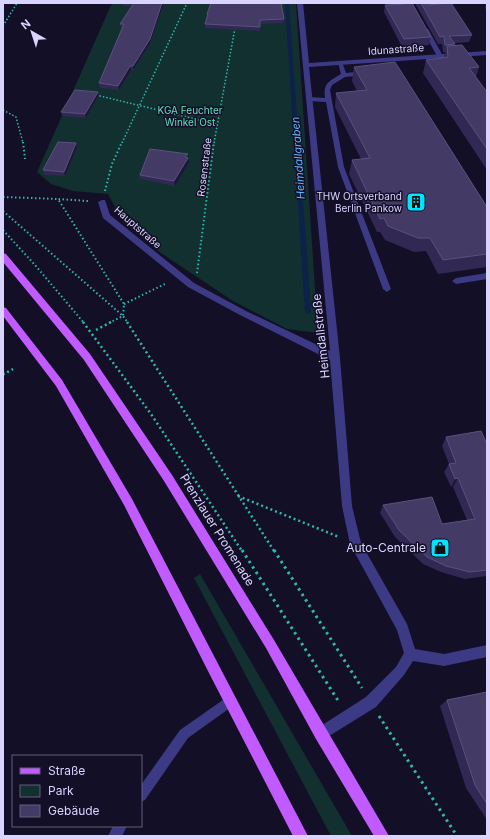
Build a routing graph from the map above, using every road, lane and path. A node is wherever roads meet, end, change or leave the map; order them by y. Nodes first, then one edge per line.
1 (17, 3) edge
2 (187, 3) edge
3 (300, 3) edge
4 (422, 24) edge
5 (3, 26) edge
6 (235, 26) edge
7 (487, 53) edge
8 (440, 56) junction
9 (340, 63) junction
10 (305, 65) junction
11 (372, 73) edge
12 (344, 75) junction
13 (96, 95) edge
14 (309, 99) junction
15 (328, 100) junction
16 (140, 106) junction
17 (3, 110) edge
18 (216, 124) junction
19 (24, 159) dead end
20 (3, 197) edge
21 (58, 199) junction
22 (102, 202) junction
23 (3, 211) edge
24 (3, 230) edge
25 (3, 256) edge
26 (487, 276) edge
27 (181, 277) junction
28 (456, 281) dead end
29 (191, 285) junction
30 (387, 289) dead end
31 (124, 304) junction
32 (3, 310) edge
33 (123, 316) junction
34 (96, 330) dead end
35 (335, 358) junction
36 (13, 369) dead end
37 (3, 373) edge
38 (238, 496) junction
39 (356, 544) junction
40 (487, 651) edge
41 (410, 654) junction
42 (230, 702) junction
43 (371, 702) junction
44 (348, 716) junction
45 (321, 734) junction
46 (142, 795) edge
47 (120, 827) edge
48 (114, 836) edge
49 (301, 836) edge
50 (382, 836) edge
51 (457, 836) edge

1 - 5 path
2 - 16 path, Hauptstraße
3 - 10 street, Heimdallstraße
4 - 8 lane
6 - 18 path, Rosenstraße
7 - 8 street, Idunastraße
8 - 9 street, Idunastraße
9 - 10 street, Idunastraße
9 - 12 lane
10 - 14 street, Heimdallstraße
11 - 12 lane
12 - 15 lane
13 - 16 path
14 - 15 lane
14 - 35 street, Heimdallstraße
15 - 30 lane
16 - 18 path
16 - 22 path, Hauptstraße
17 - 19 path
18 - 29 path, Rosenstraße
20 - 21 path
21 - 22 path
21 - 31 path
22 - 27 street, Hauptstraße
23 - 33 path
24 - 44 path
25 - 45 main road, Prenzlauer Promenade
26 - 28 lane
27 - 29 street, Hauptstraße
27 - 31 path
29 - 35 street, Hauptstraße
31 - 33 path
32 - 42 main road
33 - 34 path
33 - 38 path
35 - 39 street, Heimdallstraße
36 - 37 path
38 - 39 path
38 - 43 path
39 - 41 street, Heimdallstraße
40 - 41 street
41 - 43 street
42 - 46 lane
42 - 49 main road
43 - 44 street
43 - 51 path
44 - 45 street
45 - 50 main road, Prenzlauer Promenade
47 - 48 lane

